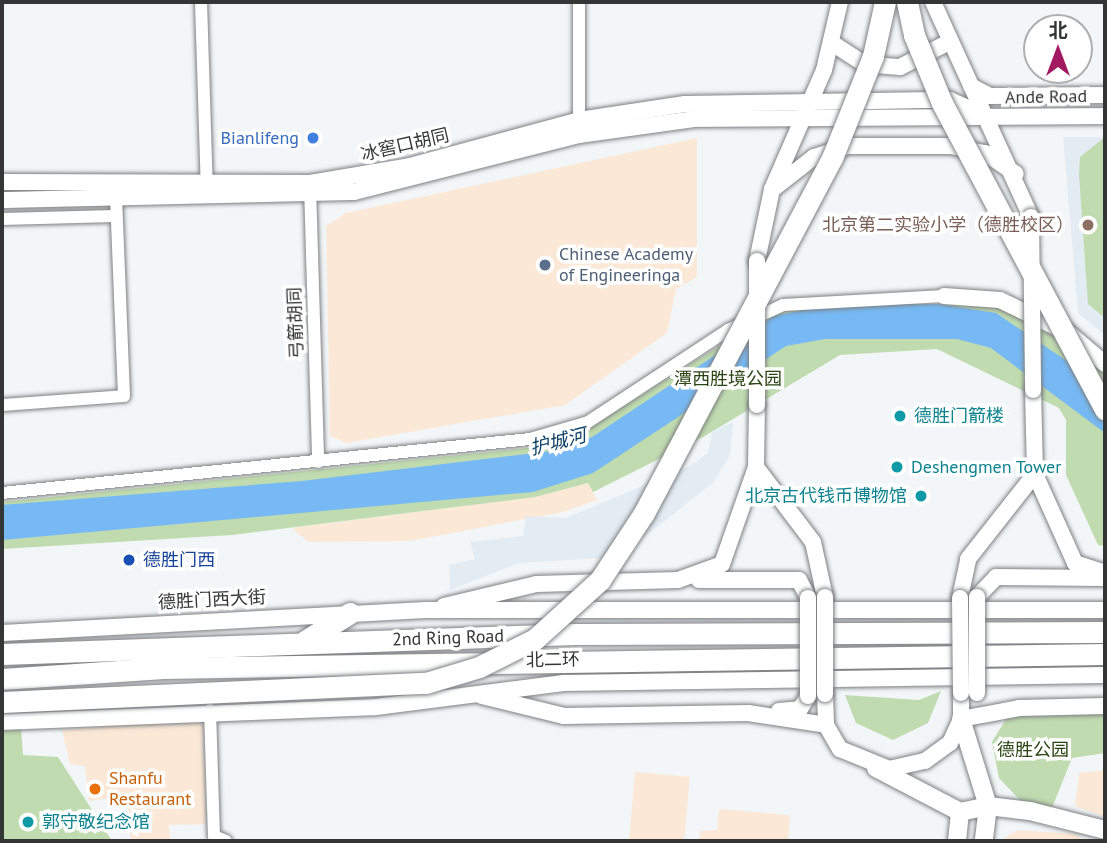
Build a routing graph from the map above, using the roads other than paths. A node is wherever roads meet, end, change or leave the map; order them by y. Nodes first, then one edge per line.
1 (201, 2) edge
2 (579, 2) edge
3 (840, 2) edge
4 (885, 2) edge
5 (907, 2) edge
6 (933, 2) edge
7 (832, 43) junction
8 (949, 43) junction
9 (969, 85) junction
10 (1105, 95) edge
11 (812, 100) junction
12 (1105, 116) edge
13 (805, 117) junction
14 (987, 117) junction
15 (579, 127) junction
16 (1016, 174) junction
17 (2, 182) edge
18 (310, 190) junction
19 (772, 190) junction
20 (207, 193) junction
21 (2, 200) edge
22 (116, 208) junction
23 (2, 219) edge
24 (944, 296) joint
25 (1105, 364) edge
26 (2, 405) edge
27 (1105, 409) edge
28 (318, 462) junction
29 (756, 467) junction
30 (1035, 474) junction
31 (2, 493) edge
32 (1105, 576) edge
33 (678, 580) junction
34 (968, 598) junction
35 (425, 610) junction
36 (1105, 610) edge
37 (350, 613) junction
38 (1105, 632) edge
39 (2, 633) edge
40 (305, 641) junction
41 (2, 654) edge
42 (1105, 654) edge
43 (271, 666) junction
44 (1105, 675) edge
45 (2, 679) edge
46 (321, 684) junction
47 (470, 693) junction
48 (969, 693) junction
49 (2, 694) edge
50 (817, 695) junction
51 (2, 702) edge
52 (413, 703) junction
53 (1105, 706) edge
54 (1019, 708) junction
55 (210, 710) junction
56 (748, 713) junction
57 (961, 719) junction
58 (2, 722) edge
59 (826, 724) junction
60 (876, 768) junction
61 (988, 806) junction
62 (960, 812) junction
63 (1105, 830) edge
64 (226, 841) edge
65 (957, 841) edge
66 (984, 841) edge

1 - 20 street
2 - 15 street
3 - 7 street
4 - 51 highway, bridge
5 - 27 highway, bridge
6 - 8 street
7 - 8 street
7 - 11 street
8 - 9 street
9 - 10 street
9 - 14 street
11 - 13 street
11 - 14 street, 冰窖口胡同
11 - 15 street, 冰窖口胡同
12 - 14 street, Ande Road
13 - 14 street, Ande Road
13 - 15 street, 冰窖口胡同
13 - 19 street
14 - 16 street
15 - 18 street, 冰窖口胡同
16 - 19 street
16 - 30 street, bridge
17 - 20 street, 冰窖口胡同
18 - 20 street, 冰窖口胡同
18 - 28 street, 弓箭胡同
19 - 29 street, bridge
20 - 22 street, 冰窖口胡同
21 - 22 street, 冰窖口胡同
22 - 23 street
22 - 26 street
24 - 25 street
24 - 28 street
28 - 31 street
29 - 33 street
29 - 50 street, bridge
30 - 32 street
30 - 34 street
32 - 34 street
33 - 35 street
33 - 50 street, bridge
34 - 48 street, bridge
35 - 36 street
35 - 37 street, 德胜门西大街
37 - 39 street, 德胜门西大街
37 - 40 highway
38 - 40 highway, 2nd Ring Road
40 - 41 highway, 2nd Ring Road
42 - 43 highway, 北二环
43 - 45 highway, 北二环
43 - 46 highway
44 - 47 street
46 - 49 street
46 - 52 street
47 - 52 street
47 - 56 street
48 - 54 street
48 - 57 street
50 - 56 street
50 - 59 street
52 - 55 street
53 - 54 street
54 - 57 street
55 - 58 street
55 - 64 street
56 - 59 street
57 - 60 street
57 - 61 main road
59 - 60 street
60 - 62 main road
61 - 62 main road
61 - 63 main road
61 - 66 main road
62 - 65 main road

